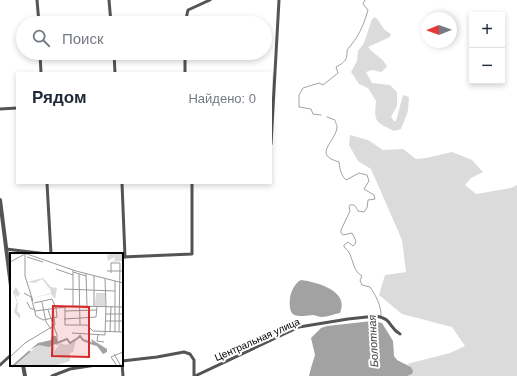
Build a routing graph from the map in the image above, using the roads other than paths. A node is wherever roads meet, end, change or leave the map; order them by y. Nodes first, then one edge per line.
1 (37, 0) edge
2 (109, 0) edge
3 (210, 0) edge
4 (279, 0) edge
5 (38, 16) edge
6 (110, 16) edge
7 (187, 16) edge
8 (40, 60) edge
9 (114, 60) edge
10 (185, 60) edge
11 (41, 72) edge
12 (115, 72) edge
13 (185, 72) edge
14 (16, 108) edge
15 (0, 109) edge
16 (272, 126) edge
17 (47, 184) edge
18 (122, 184) edge
19 (192, 184) edge
20 (0, 200) edge
21 (6, 249) junction
22 (39, 253) edge
23 (50, 253) edge
24 (124, 257) edge
25 (10, 279) edge
26 (400, 334) dead end
27 (10, 355) edge
28 (123, 362) edge
29 (0, 365) edge
30 (23, 366) edge
31 (69, 366) edge
32 (90, 366) edge
33 (70, 369) junction
34 (25, 376) edge
35 (52, 376) edge
36 (195, 376) edge

1 - 5 street
2 - 6 street
3 - 7 street
4 - 16 street
8 - 11 street
9 - 12 street
10 - 13 street
14 - 15 street
17 - 23 street
18 - 24 street
19 - 24 street
20 - 21 street
21 - 22 street
21 - 25 street
26 - 36 street, Центральная улица
27 - 29 street
28 - 36 street
30 - 34 street
31 - 33 street
32 - 33 street
33 - 35 street

